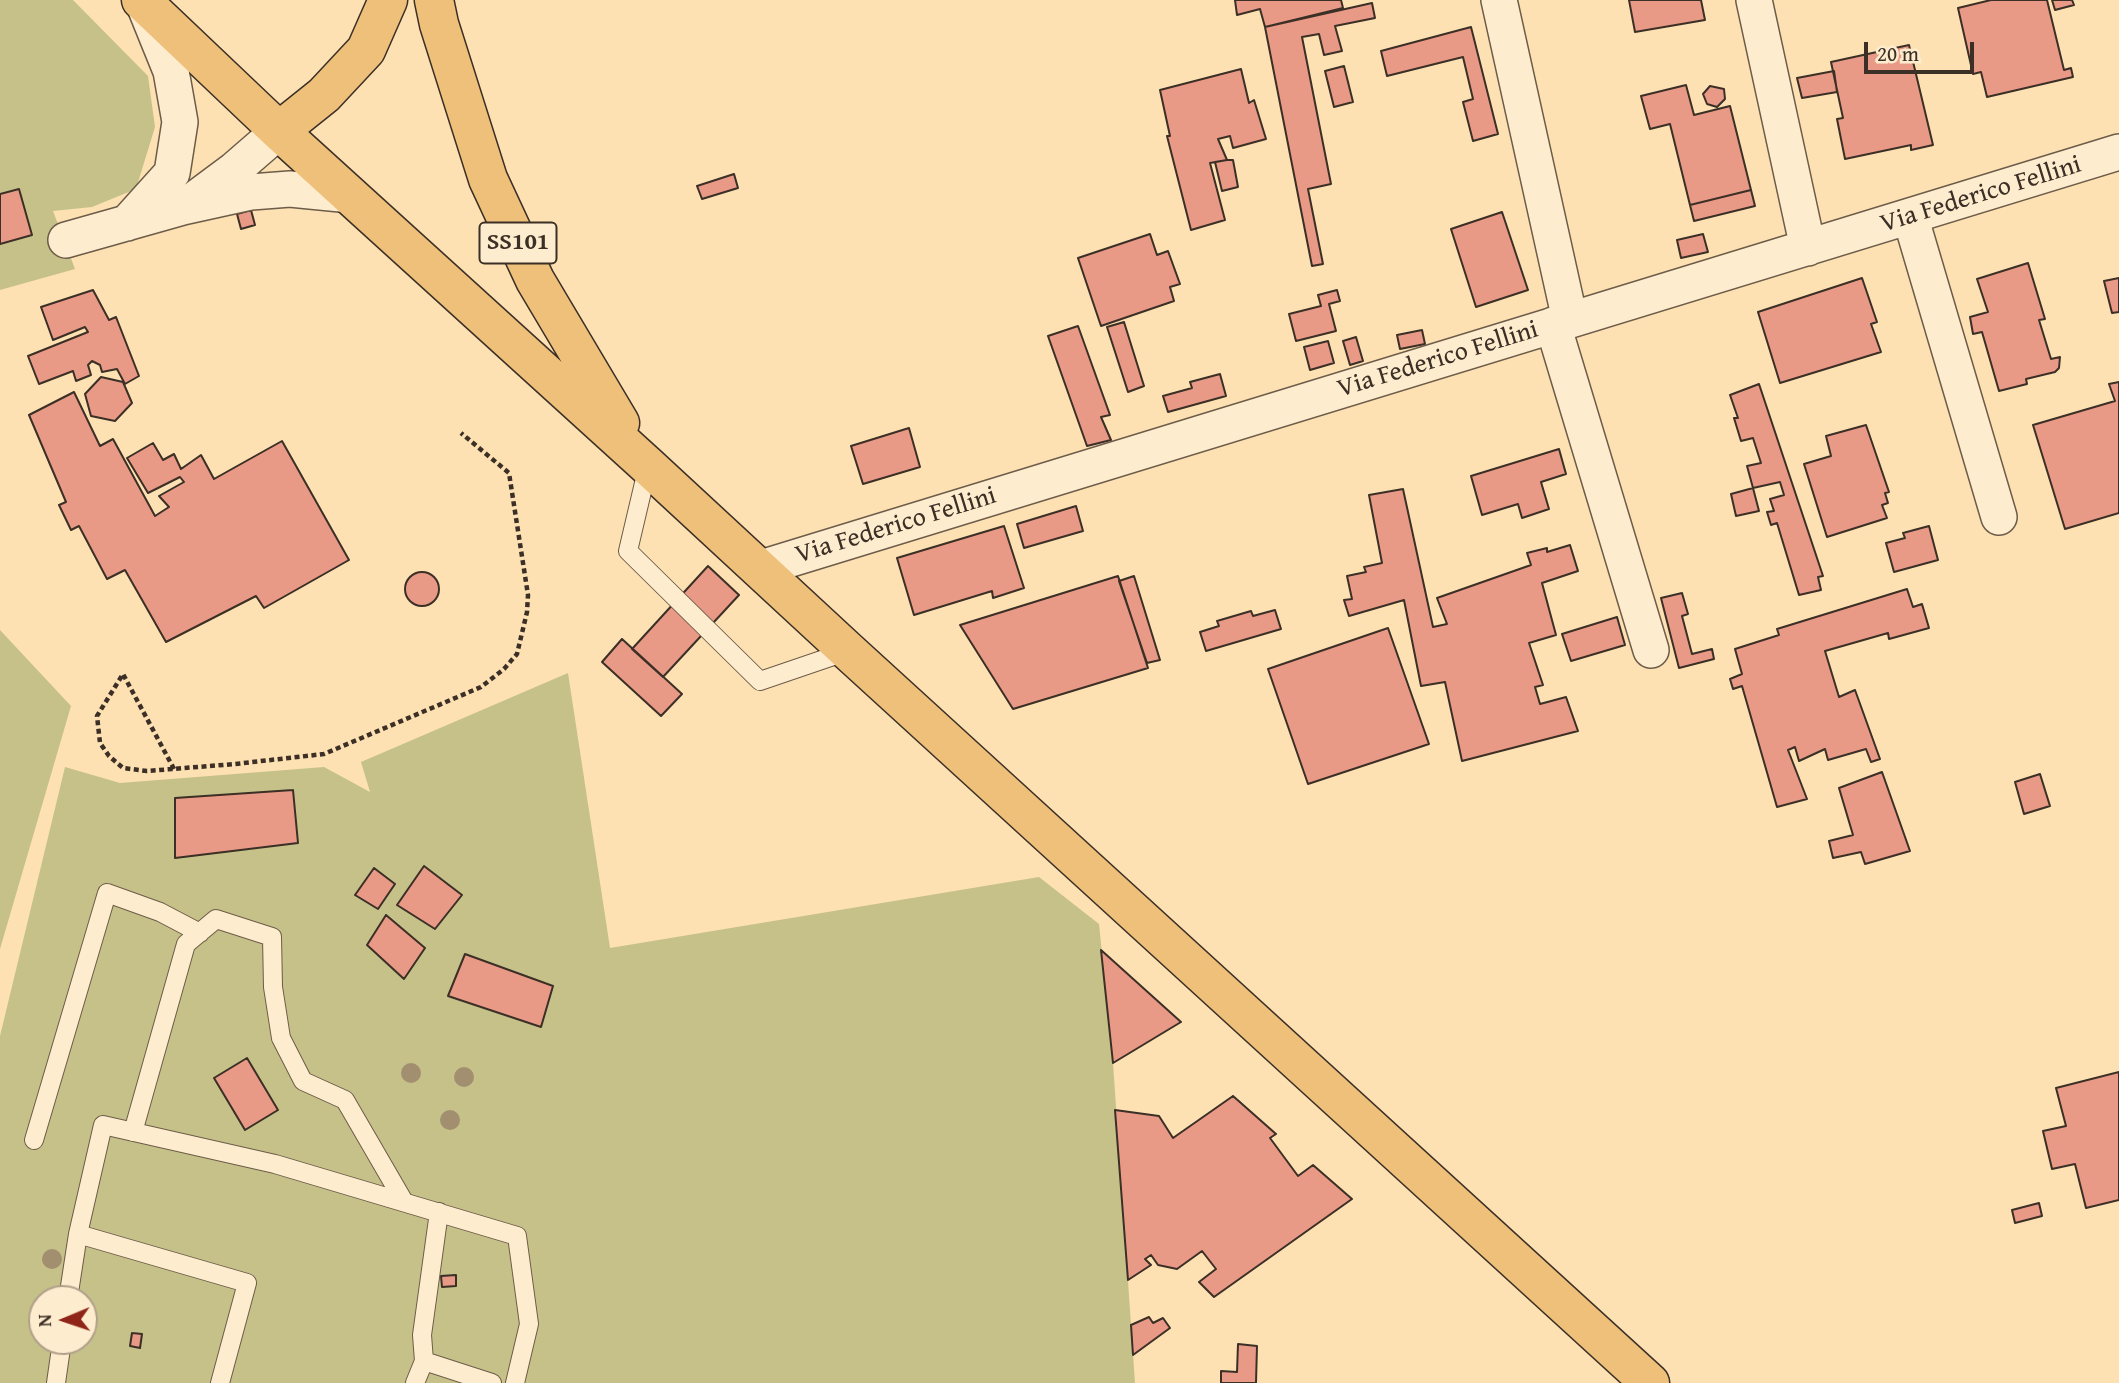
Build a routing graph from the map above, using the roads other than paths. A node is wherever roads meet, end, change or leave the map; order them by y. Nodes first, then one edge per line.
1 (388, 0) edge
2 (434, 0) edge
3 (1499, 0) edge
4 (1754, 0) edge
5 (142, 1) edge
6 (279, 131) junction
7 (2119, 152) edge
8 (351, 195) junction
9 (183, 207) junction
10 (1910, 216) junction
11 (126, 224) junction
12 (66, 240) dead end
13 (1808, 247) junction
14 (1562, 323) junction
15 (648, 466) junction
16 (1999, 517) dead end
17 (758, 569) junction
18 (1651, 650) dead end
19 (848, 651) junction
20 (200, 933) junction
21 (133, 1132) junction
22 (34, 1140) dead end
23 (403, 1200) junction
24 (439, 1212) junction
25 (78, 1234) junction
26 (70, 1285) edge
27 (60, 1355) edge
28 (424, 1361) junction
29 (56, 1383) edge
30 (219, 1383) edge
31 (415, 1383) edge
32 (492, 1383) edge
33 (515, 1383) edge
34 (1650, 1383) edge

1 - 6 main road
2 - 15 main road, SS101
3 - 14 street
4 - 13 street
5 - 6 main road, SS101
5 - 11 street
6 - 8 main road, SS101
6 - 9 street
7 - 10 street, Via Federico Fellini
8 - 9 street
8 - 15 main road, SS101
9 - 11 street
10 - 13 street, Via Federico Fellini
10 - 16 street
11 - 12 street
13 - 14 street, Via Federico Fellini
14 - 17 street, Via Federico Fellini
14 - 18 street
15 - 17 main road
15 - 19 lane
17 - 19 main road
19 - 34 main road
20 - 21 lane
20 - 22 lane
20 - 23 lane
21 - 23 lane
21 - 25 lane
23 - 24 lane
24 - 28 lane
24 - 33 lane
25 - 26 lane
25 - 30 lane
27 - 29 lane
28 - 31 lane
28 - 32 lane

